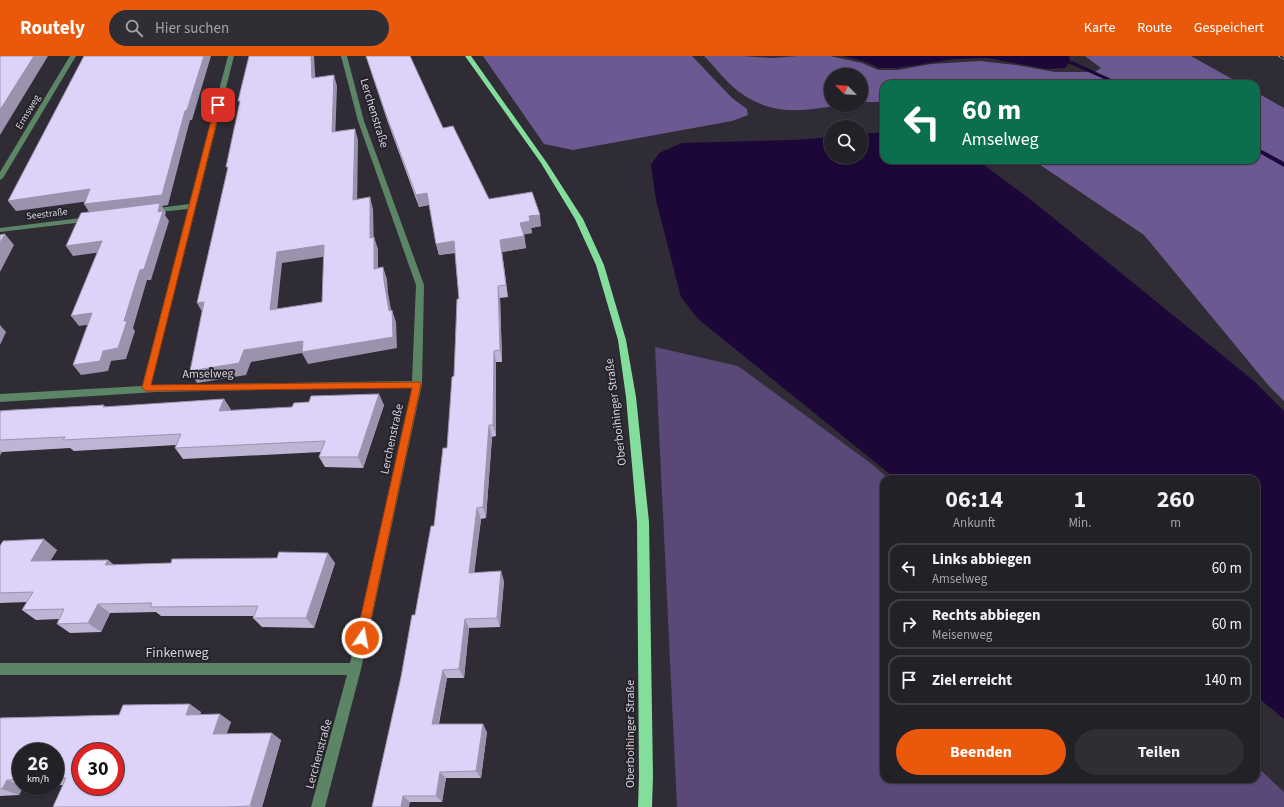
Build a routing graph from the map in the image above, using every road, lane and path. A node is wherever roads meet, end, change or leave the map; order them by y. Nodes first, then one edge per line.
1 (73, 56) edge
2 (231, 56) edge
3 (344, 56) edge
4 (468, 56) edge
5 (0, 178) edge
6 (191, 206) junction
7 (145, 212) edge
8 (100, 218) edge
9 (0, 230) edge
10 (417, 384) junction
11 (146, 388) junction
12 (0, 398) edge
13 (0, 669) edge
14 (355, 669) junction
15 (318, 807) edge
16 (645, 807) edge

1 - 5 street, Ermsweg
2 - 6 street
3 - 10 street, Lerchenstraße
4 - 16 main road, Oberboihinger Straße
6 - 7 street
6 - 11 street
8 - 9 street, Seestraße
10 - 11 street, Amselweg
10 - 14 street, Lerchenstraße
11 - 12 street, Amselweg
13 - 14 street, Finkenweg
14 - 15 street, Lerchenstraße

